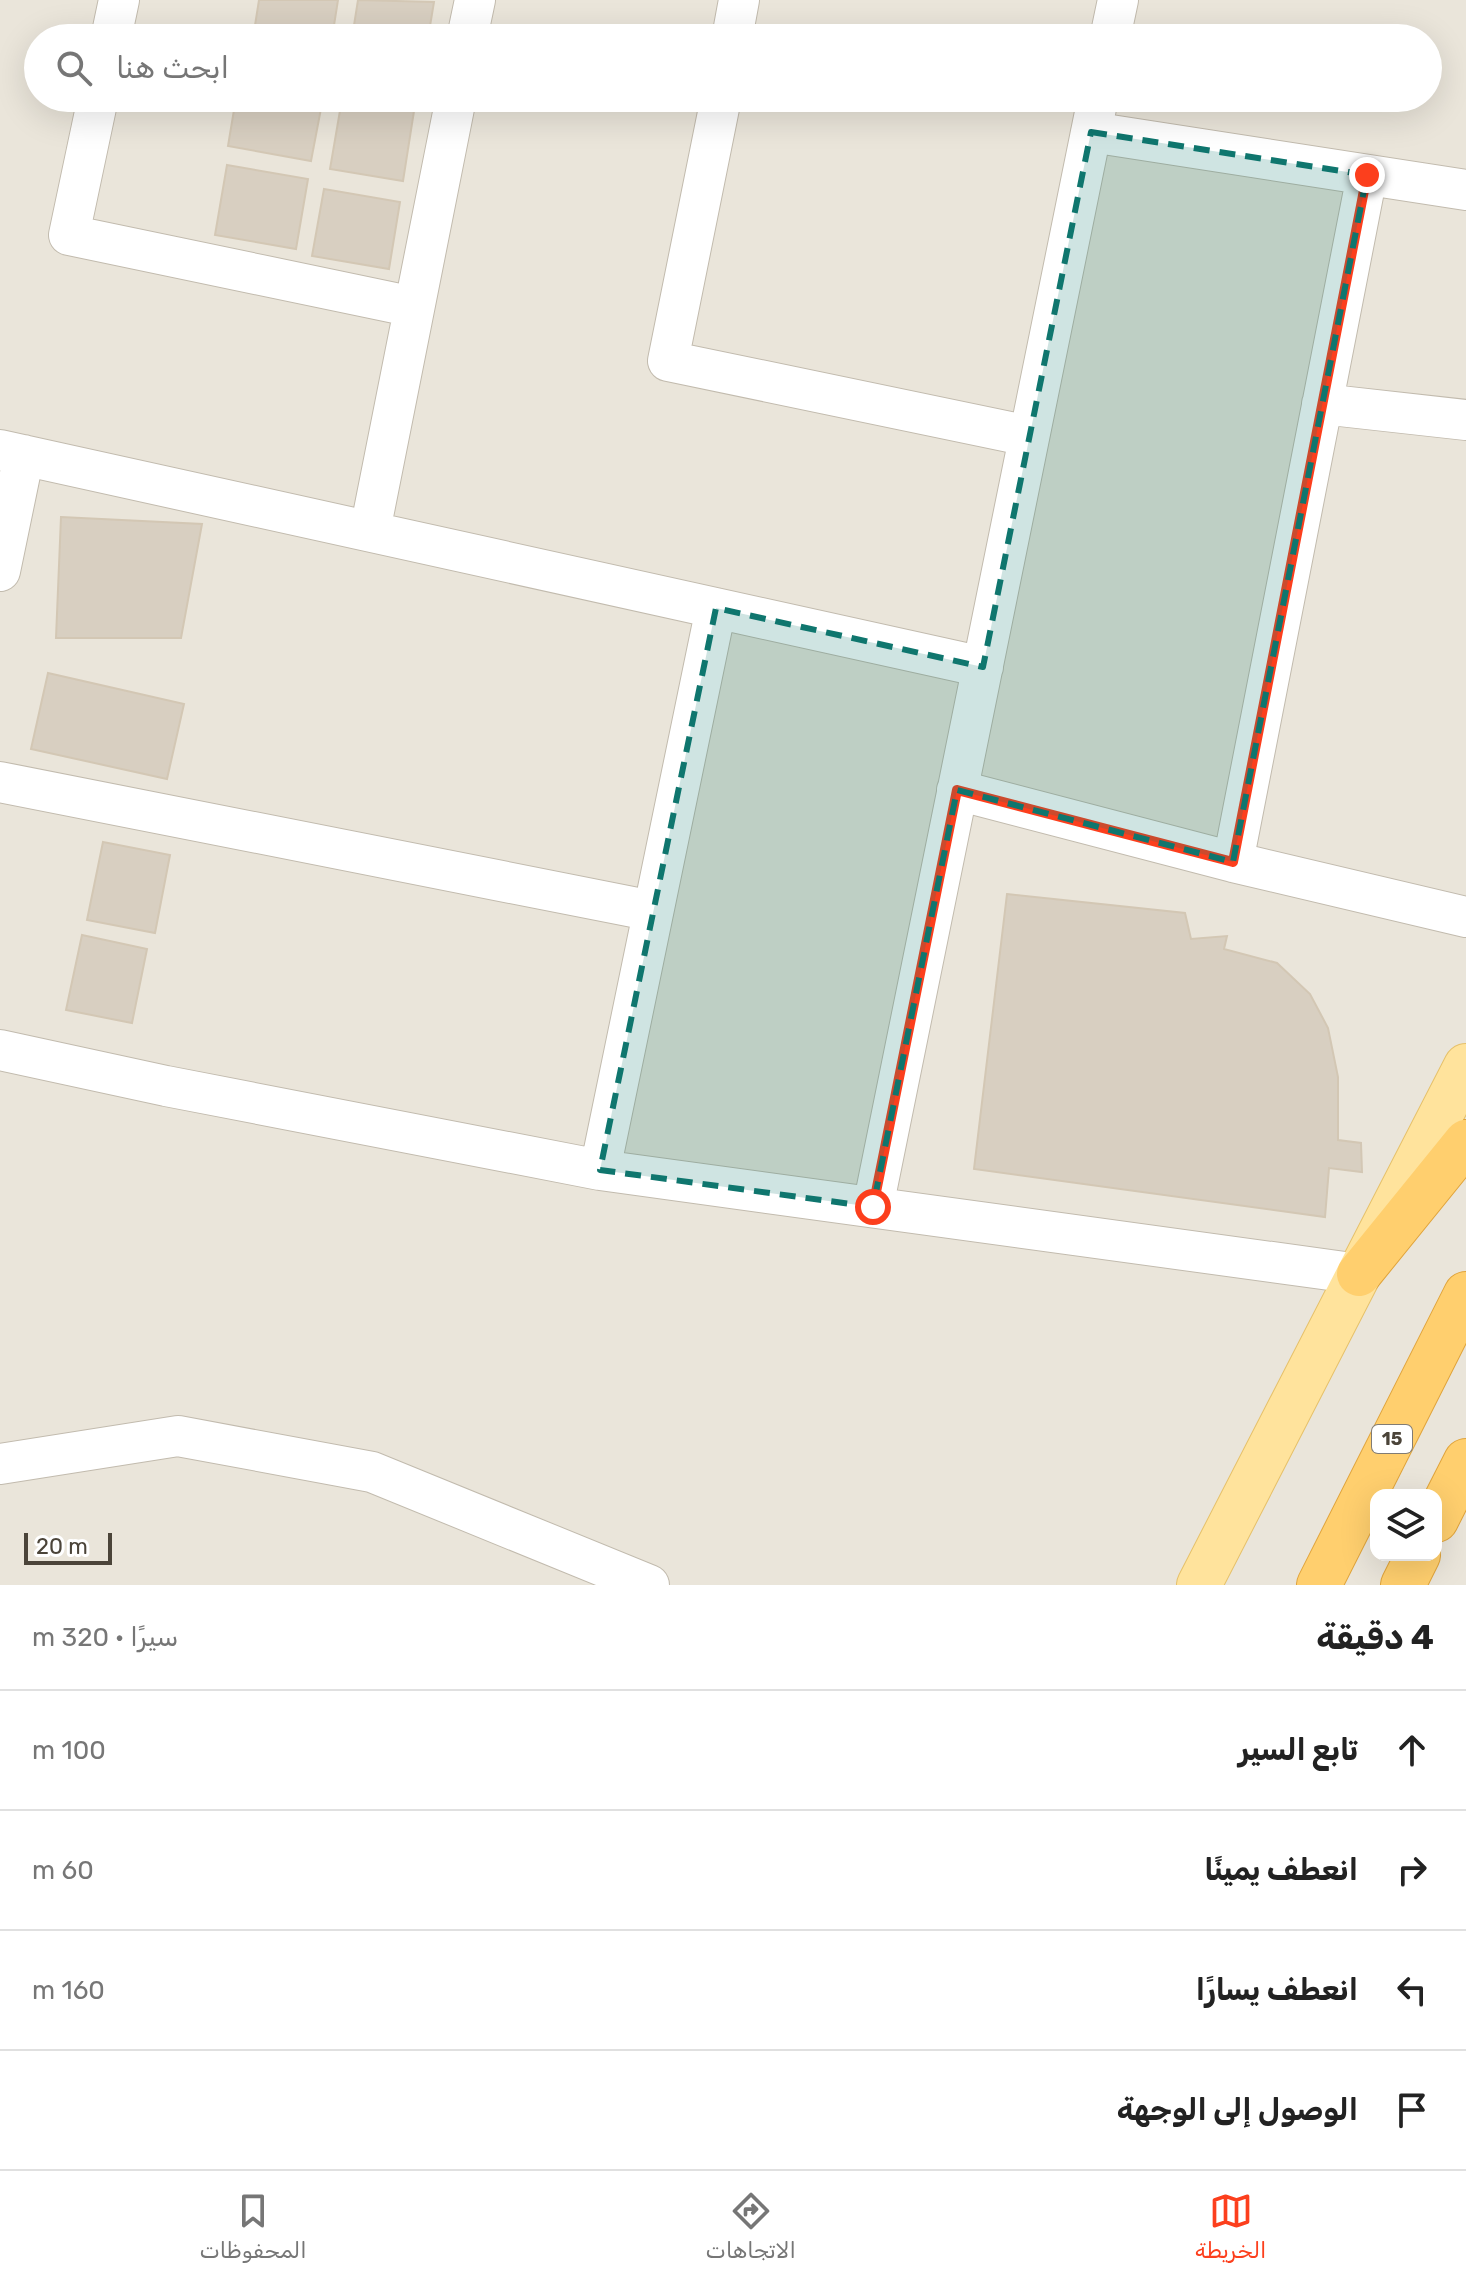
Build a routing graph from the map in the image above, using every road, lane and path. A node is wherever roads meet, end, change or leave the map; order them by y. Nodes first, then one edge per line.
1 (119, 0) edge
2 (475, 0) edge
3 (739, 0) edge
4 (1118, 0) edge
5 (114, 24) edge
6 (470, 24) edge
7 (735, 24) edge
8 (1113, 24) edge
9 (95, 112) edge
10 (453, 112) edge
11 (718, 112) edge
12 (1094, 115) edge
13 (1367, 175) junction
14 (1466, 190) edge
15 (414, 307) junction
16 (1322, 404) junction
17 (1466, 420) edge
18 (1029, 436) junction
19 (12, 453) edge
20 (370, 531) junction
21 (0, 571) edge
22 (716, 608) junction
23 (983, 667) junction
24 (0, 782) edge
25 (957, 790) junction
26 (1233, 862) junction
27 (653, 911) junction
28 (1466, 917) edge
29 (0, 1050) edge
30 (1466, 1066) edge
31 (1466, 1142) edge
32 (600, 1170) junction
33 (873, 1207) junction
34 (1359, 1274) junction
35 (1466, 1294) edge
36 (1466, 1461) edge
37 (0, 1464) edge
38 (1442, 1508) edge
39 (1415, 1561) edge
40 (649, 1585) edge
41 (1199, 1585) edge
42 (1319, 1585) edge
43 (1403, 1585) edge

1 - 5 street
2 - 6 street
3 - 7 street
4 - 8 street
9 - 15 street
10 - 15 street
11 - 18 street
12 - 13 street
12 - 18 street
13 - 14 street
13 - 16 street
15 - 20 street
16 - 17 street
16 - 26 street
18 - 23 street
19 - 20 street
19 - 21 street
20 - 22 street
22 - 23 street
22 - 27 street
23 - 25 street
24 - 27 street
25 - 26 street
25 - 33 street
26 - 28 street
27 - 32 street
29 - 32 street
30 - 34 main road
31 - 34 highway
32 - 33 street
33 - 34 street
34 - 41 main road
35 - 42 highway, 15
36 - 38 highway
37 - 40 street
39 - 43 highway

